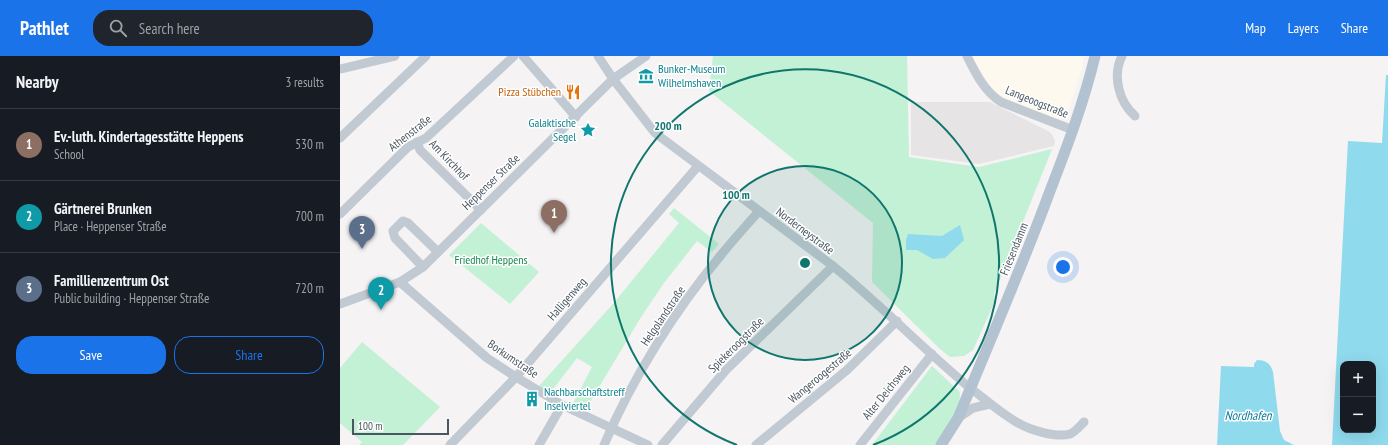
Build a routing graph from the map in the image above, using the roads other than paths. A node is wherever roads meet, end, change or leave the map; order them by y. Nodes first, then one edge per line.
1 (395, 56) edge
2 (426, 56) edge
3 (514, 56) edge
4 (523, 56) edge
5 (598, 56) edge
6 (646, 56) edge
7 (967, 56) edge
8 (1095, 56) edge
9 (1122, 56) edge
10 (340, 69) edge
11 (613, 80) junction
12 (1135, 116) dead end
13 (576, 117) junction
14 (1073, 130) junction
15 (340, 138) edge
16 (418, 142) junction
17 (698, 166) junction
18 (481, 210) junction
19 (759, 211) junction
20 (340, 214) edge
21 (438, 252) junction
22 (833, 266) junction
23 (423, 267) junction
24 (400, 282) junction
25 (340, 304) edge
26 (897, 321) junction
27 (932, 354) junction
28 (516, 377) junction
29 (970, 388) junction
30 (990, 404) junction
31 (562, 405) junction
32 (958, 418) junction
33 (1084, 422) dead end
34 (611, 428) junction
35 (450, 445) edge
36 (539, 445) edge
37 (604, 445) edge
38 (648, 445) edge
39 (662, 445) edge
40 (756, 445) edge
41 (860, 445) edge
42 (941, 445) edge

1 - 10 street
2 - 15 street
3 - 16 street, Athenstraße
4 - 13 street
5 - 11 street, Norderneystraße
6 - 11 street, Heppenser Straße
7 - 14 street, Langeoogstraße
8 - 14 main road, Friesendamm
9 - 12 street
11 - 13 street, Heppenser Straße
11 - 17 street, Norderneystraße
13 - 18 street, Heppenser Straße
14 - 29 main road, Friesendamm
16 - 18 street, Am Kirchhof
16 - 20 street, Athenstraße
17 - 19 street, Norderneystraße
17 - 28 street, Halligenweg
18 - 21 street, Heppenser Straße
19 - 22 street, Norderneystraße
19 - 34 street, Helgolandstraße
21 - 23 street, Heppenser Straße
21 - 23 street
22 - 26 street, Norderneystraße
22 - 39 street, Spiekeroogstraße
23 - 24 street, Heppenser Straße
24 - 25 street, Heppenser Straße
24 - 28 street, Borkumstraße
26 - 27 street, Norderneystraße
26 - 40 street, Wangeroogestraße
27 - 29 street, Norderneystraße
27 - 41 street, Alter Deichsweg
28 - 31 street, Borkumstraße
28 - 35 street, Halligenweg
29 - 30 street, Norderneystraße
29 - 32 main road, Friesendamm
30 - 32 street
30 - 33 street, Norderneystraße
31 - 34 street, Borkumstraße
31 - 36 street
32 - 42 main road, Friesendamm
34 - 37 street, Helgolandstraße
34 - 38 street, Borkumstraße

